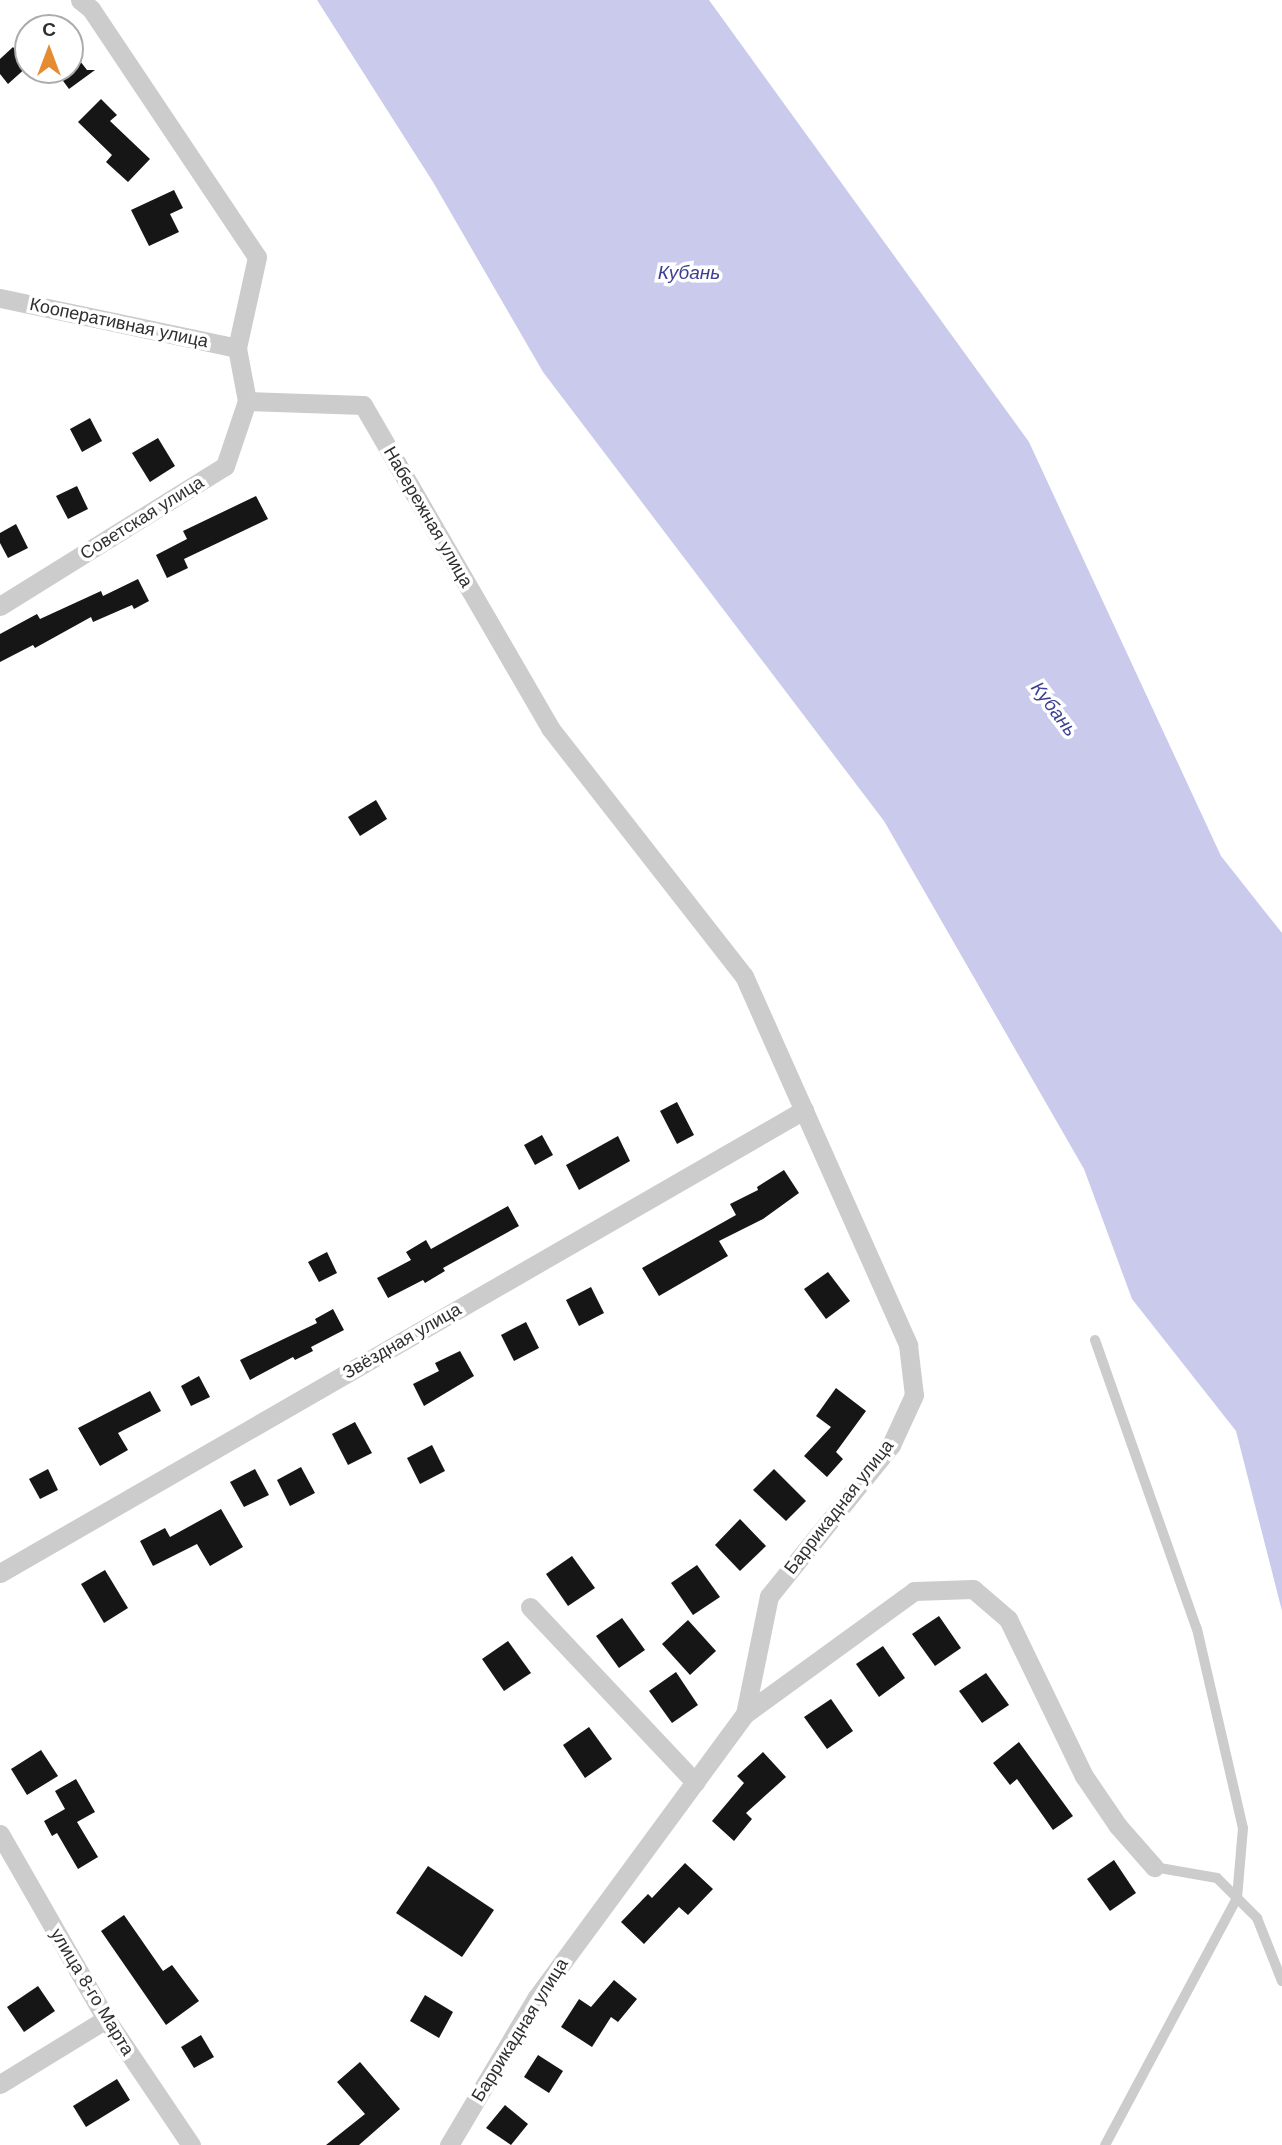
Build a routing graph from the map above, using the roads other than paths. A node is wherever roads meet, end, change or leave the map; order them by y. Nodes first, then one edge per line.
1 (80, 0) edge
2 (0, 298) edge
3 (237, 348) junction
4 (247, 401) junction
5 (0, 606) edge
6 (804, 1110) junction
7 (1095, 1340) dead end
8 (0, 1573) edge
9 (530, 1607) dead end
10 (745, 1714) junction
11 (695, 1782) junction
12 (0, 1834) edge
13 (1154, 1867) joint
14 (1237, 1898) junction
15 (1282, 1981) edge
16 (106, 2019) junction
17 (0, 2084) edge
18 (191, 2145) edge
19 (449, 2145) edge
20 (1105, 2145) edge

1 - 3 street
2 - 3 street, Кооперативная улица
3 - 4 street
4 - 5 street, Советская улица
4 - 6 street, Набережная улица
6 - 8 street, Звёздная улица
6 - 10 street, Баррикадная улица
7 - 14 lane
9 - 11 street
10 - 11 street, Баррикадная улица
10 - 13 street, Баррикадная улица
11 - 19 street, Баррикадная улица
12 - 16 street, улица 8-го Марта
13 - 14 lane
14 - 15 lane
14 - 20 lane
16 - 17 street
16 - 18 street, улица 8-го Марта

